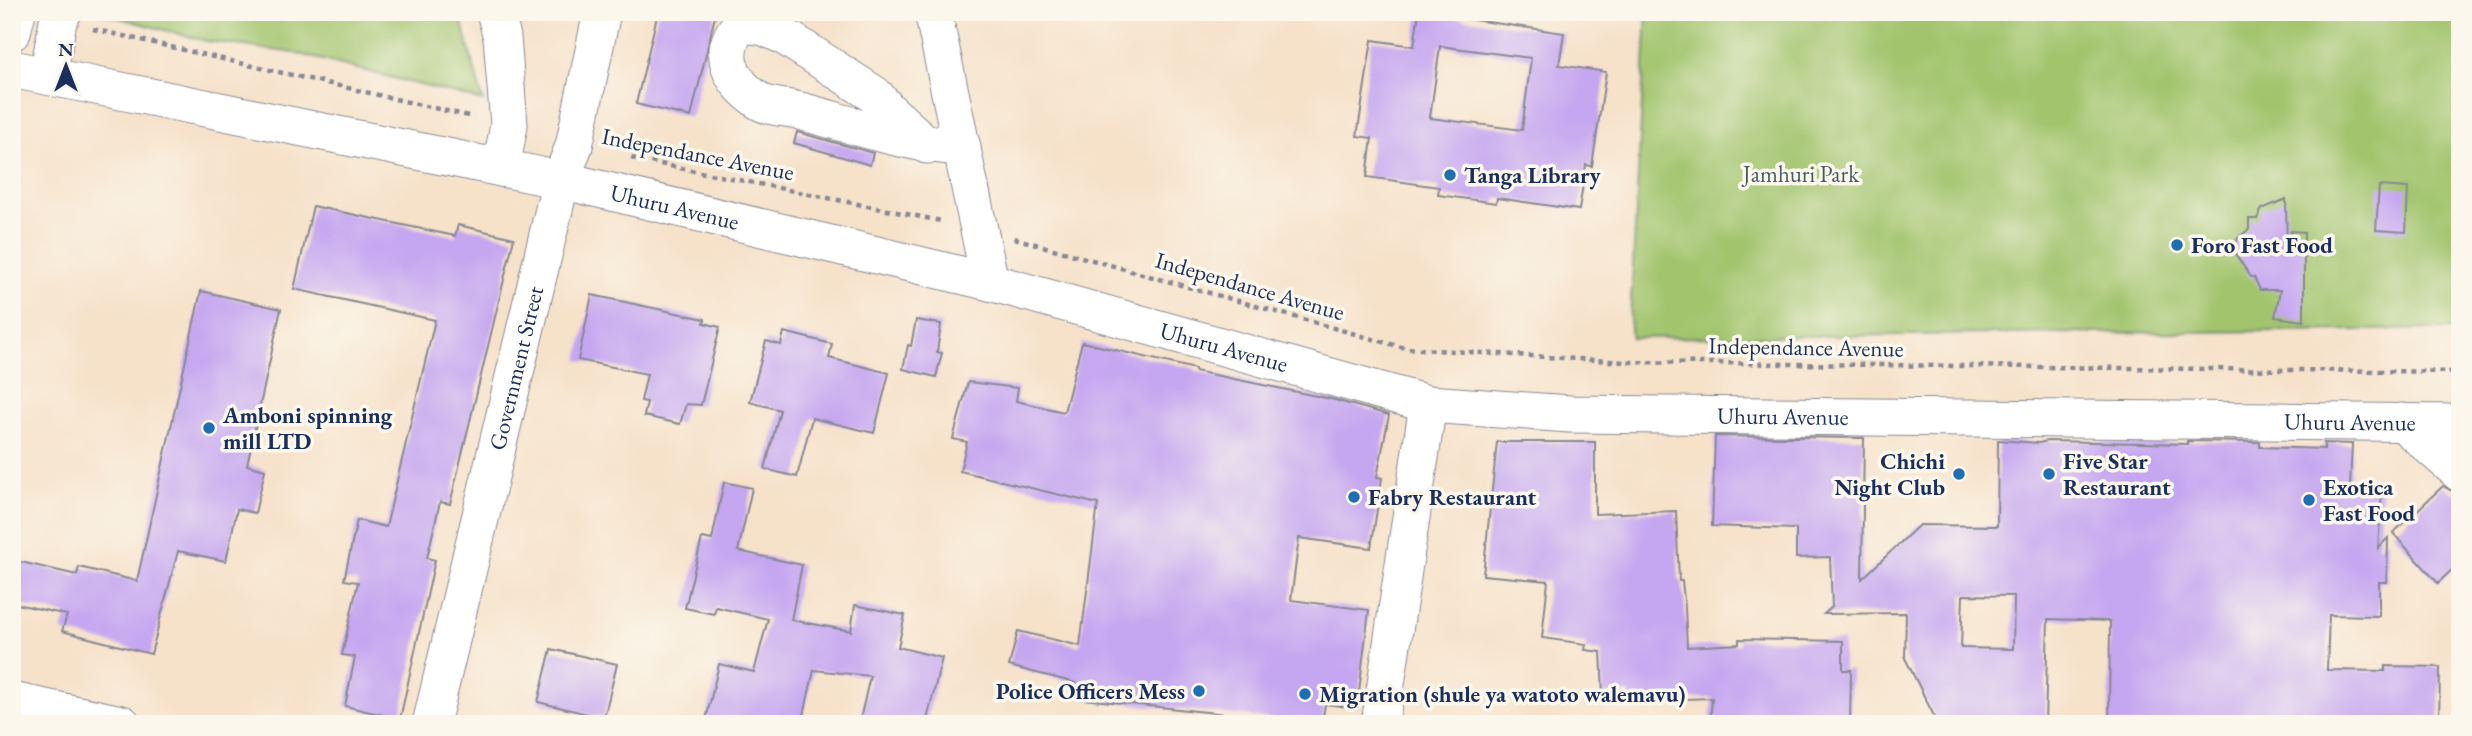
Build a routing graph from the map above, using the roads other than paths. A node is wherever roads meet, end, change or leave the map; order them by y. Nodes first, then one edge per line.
1 (17, 12) edge
2 (495, 12) edge
3 (602, 12) edge
4 (933, 12) edge
5 (61, 17) edge
6 (12, 32) edge
7 (12, 69) edge
8 (48, 76) junction
9 (944, 146) junction
10 (501, 168) junction
11 (561, 180) junction
12 (990, 282) junction
13 (1428, 404) junction
14 (2402, 422) junction
15 (2460, 423) edge
16 (2460, 473) edge
17 (12, 701) edge
18 (121, 724) edge
19 (431, 724) edge
20 (1380, 724) edge

1 - 6 street
2 - 10 street
3 - 11 street, Government Street
4 - 9 street
5 - 8 street
7 - 8 street, Uhuru Avenue
8 - 10 street, Uhuru Avenue
9 - 9 street
9 - 12 street
10 - 11 street, Uhuru Avenue
11 - 12 street, Uhuru Avenue
11 - 19 street, Government Street
12 - 13 street, Uhuru Avenue
13 - 14 street, Uhuru Avenue
13 - 20 street
14 - 15 street, Uhuru Avenue
14 - 16 street
17 - 18 street

